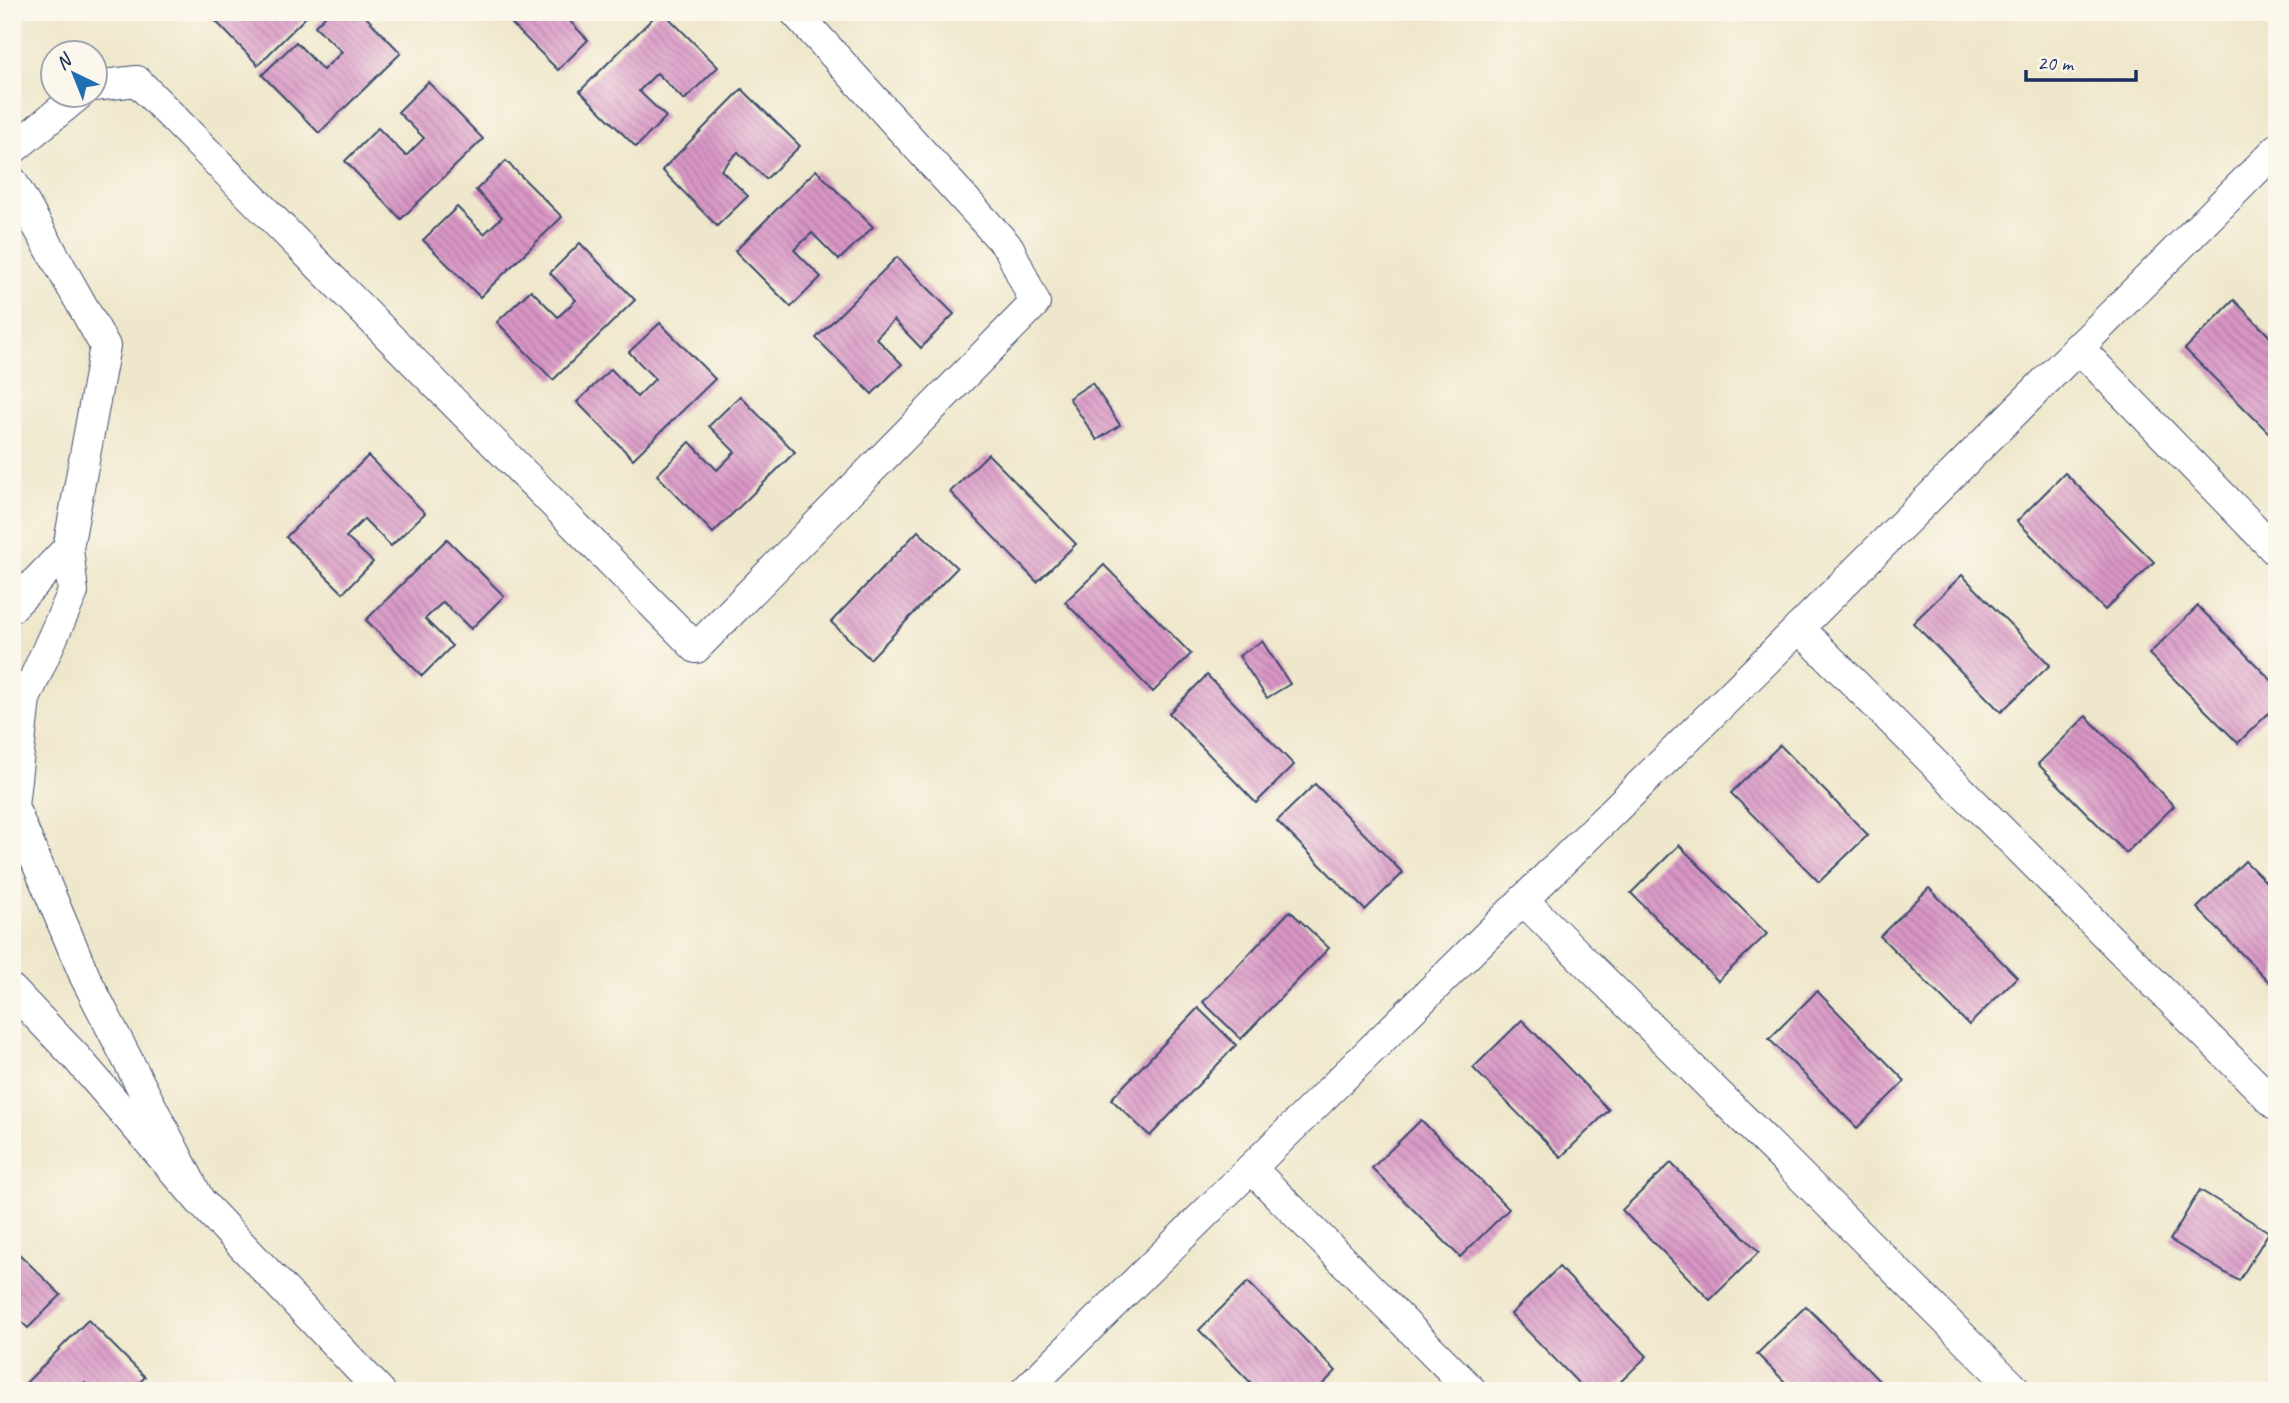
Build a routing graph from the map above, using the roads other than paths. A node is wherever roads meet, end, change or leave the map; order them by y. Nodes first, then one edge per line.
1 (795, 12) edge
2 (108, 84) edge
3 (63, 108) edge
4 (2277, 149) edge
5 (12, 150) edge
6 (12, 181) edge
7 (2078, 348) junction
8 (68, 548) junction
9 (2277, 552) edge
10 (12, 607) edge
11 (1799, 628) junction
12 (13, 804) edge
13 (12, 835) edge
14 (1523, 900) junction
15 (12, 990) edge
16 (2277, 1106) edge
17 (1251, 1168) junction
18 (200, 1201) junction
19 (380, 1391) edge
20 (1026, 1391) edge
21 (1472, 1391) edge
22 (2017, 1391) edge

1 - 2 street
3 - 5 street
4 - 7 street
6 - 8 street
7 - 9 street
7 - 11 street
8 - 10 street
8 - 12 street
11 - 14 street
11 - 16 street
12 - 13 street
12 - 18 street
14 - 17 street
14 - 22 street
15 - 18 street
17 - 20 street
17 - 21 street
18 - 19 street

